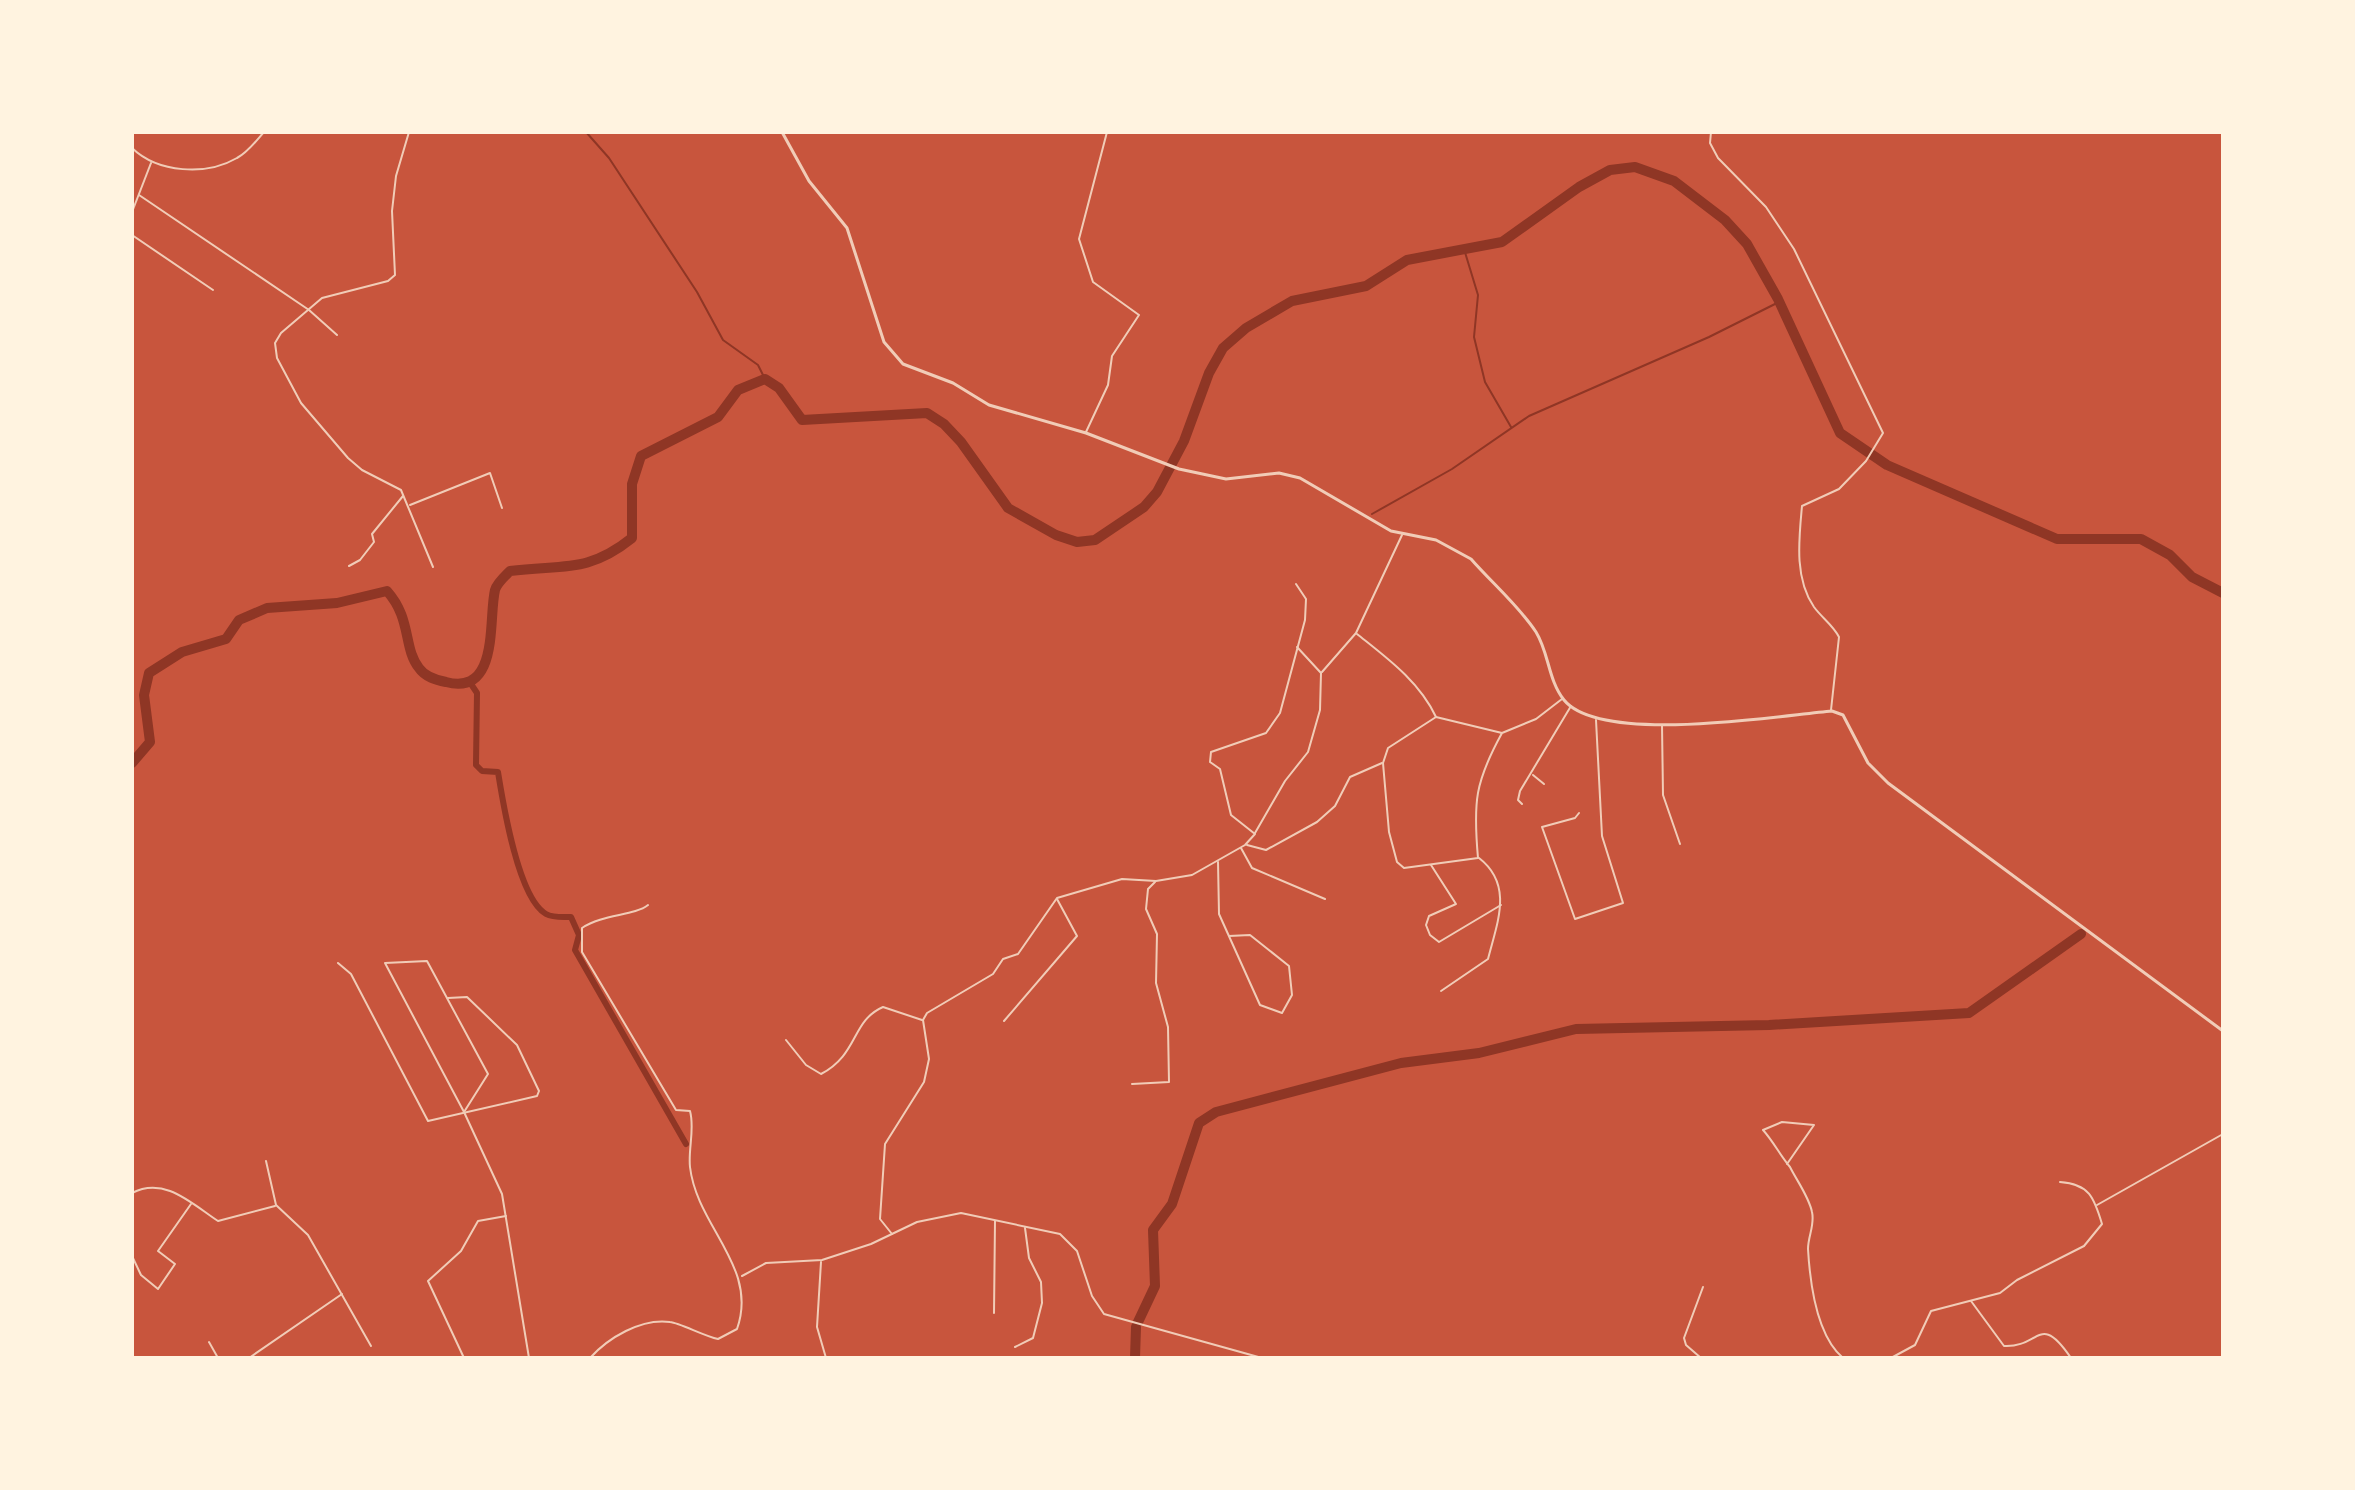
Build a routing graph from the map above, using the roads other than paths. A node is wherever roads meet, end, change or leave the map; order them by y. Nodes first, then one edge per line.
1 (264, 132) edge
2 (409, 132) edge
3 (782, 132) edge
4 (1107, 132) edge
5 (1711, 132) edge
6 (132, 148) edge
7 (152, 162) junction
8 (139, 195) junction
9 (132, 212) edge
10 (132, 235) edge
11 (213, 290) dead end
12 (309, 310) junction
13 (337, 335) dead end
14 (1086, 433) junction
15 (404, 495) junction
16 (409, 506) junction
17 (502, 508) dead end
18 (1402, 535) junction
19 (349, 566) dead end
20 (433, 567) dead end
21 (1296, 584) dead end
22 (1356, 633) junction
23 (1297, 647) junction
24 (1321, 673) junction
25 (1563, 698) junction
26 (1571, 706) junction
27 (1832, 711) junction
28 (1436, 717) junction
29 (1596, 720) junction
30 (1662, 725) junction
31 (1502, 733) junction
32 (1383, 763) junction
33 (1532, 774) junction
34 (1544, 784) dead end
35 (1522, 804) dead end
36 (1579, 813) dead end
37 (1255, 834) junction
38 (1680, 844) dead end
39 (1245, 845) junction
40 (1240, 847) junction
41 (1478, 858) junction
42 (1217, 860) junction
43 (1431, 864) junction
44 (1156, 881) junction
45 (1057, 898) junction
46 (1325, 899) dead end
47 (648, 905) dead end
48 (1501, 905) junction
49 (1229, 936) junction
50 (338, 963) dead end
51 (1441, 991) dead end
52 (447, 998) junction
53 (923, 1020) junction
54 (1004, 1021) dead end
55 (2223, 1031) edge
56 (786, 1040) dead end
57 (1132, 1084) dead end
58 (464, 1112) junction
59 (2223, 1134) edge
60 (266, 1161) dead end
61 (1787, 1164) junction
62 (2060, 1182) dead end
63 (132, 1193) edge
64 (191, 1203) junction
65 (276, 1205) junction
66 (2096, 1205) junction
67 (507, 1216) junction
68 (995, 1220) junction
69 (1025, 1227) junction
70 (892, 1234) junction
71 (132, 1256) edge
72 (822, 1260) junction
73 (741, 1277) junction
74 (1703, 1287) dead end
75 (343, 1293) junction
76 (1971, 1300) junction
77 (994, 1313) dead end
78 (209, 1342) dead end
79 (371, 1346) dead end
80 (1015, 1347) dead end
81 (1239, 1351) junction
82 (218, 1358) edge
83 (249, 1358) edge
84 (464, 1358) edge
85 (529, 1358) edge
86 (590, 1358) edge
87 (826, 1358) edge
88 (1237, 1358) edge
89 (1262, 1358) edge
90 (1701, 1358) edge
91 (1843, 1358) edge
92 (1891, 1358) edge
93 (2071, 1358) edge

1 - 7 street
2 - 12 street
3 - 14 street
4 - 14 street
5 - 27 street
6 - 7 street
7 - 8 street
8 - 9 street
8 - 12 street
10 - 11 street
12 - 13 street
12 - 15 street
14 - 18 street
15 - 16 street
15 - 19 street
16 - 17 street
16 - 20 street
18 - 22 street
18 - 25 street
21 - 23 street
22 - 24 street
22 - 28 street
23 - 24 street
23 - 37 street
24 - 37 street
25 - 26 street
25 - 31 street
26 - 29 street
26 - 33 street
27 - 30 street
27 - 55 street
28 - 31 street
28 - 32 street
29 - 30 street
29 - 36 street
30 - 38 street
31 - 41 street
32 - 39 street
32 - 43 street
33 - 34 street
33 - 35 street
37 - 39 street
39 - 40 street
40 - 42 street
40 - 46 street
41 - 43 street
41 - 48 street
42 - 44 street
42 - 49 street
43 - 48 street
44 - 45 street
44 - 57 street
45 - 53 street
45 - 54 street
47 - 73 street
48 - 51 street
49 - 49 street
50 - 58 street
52 - 58 street
52 - 58 street
52 - 58 street
53 - 56 street
53 - 70 street
58 - 67 street
59 - 66 street
60 - 65 street
61 - 61 street
61 - 91 street
62 - 66 street
63 - 64 street
64 - 65 street
64 - 71 street
65 - 75 street
66 - 76 street
67 - 84 street
67 - 85 street
68 - 69 street
68 - 70 street
68 - 77 street
69 - 80 street
69 - 81 street
70 - 72 street
72 - 73 street
72 - 87 street
73 - 86 street
74 - 90 street
75 - 79 street
75 - 83 street
76 - 92 street
76 - 93 street
78 - 82 street
81 - 88 street
81 - 89 street

